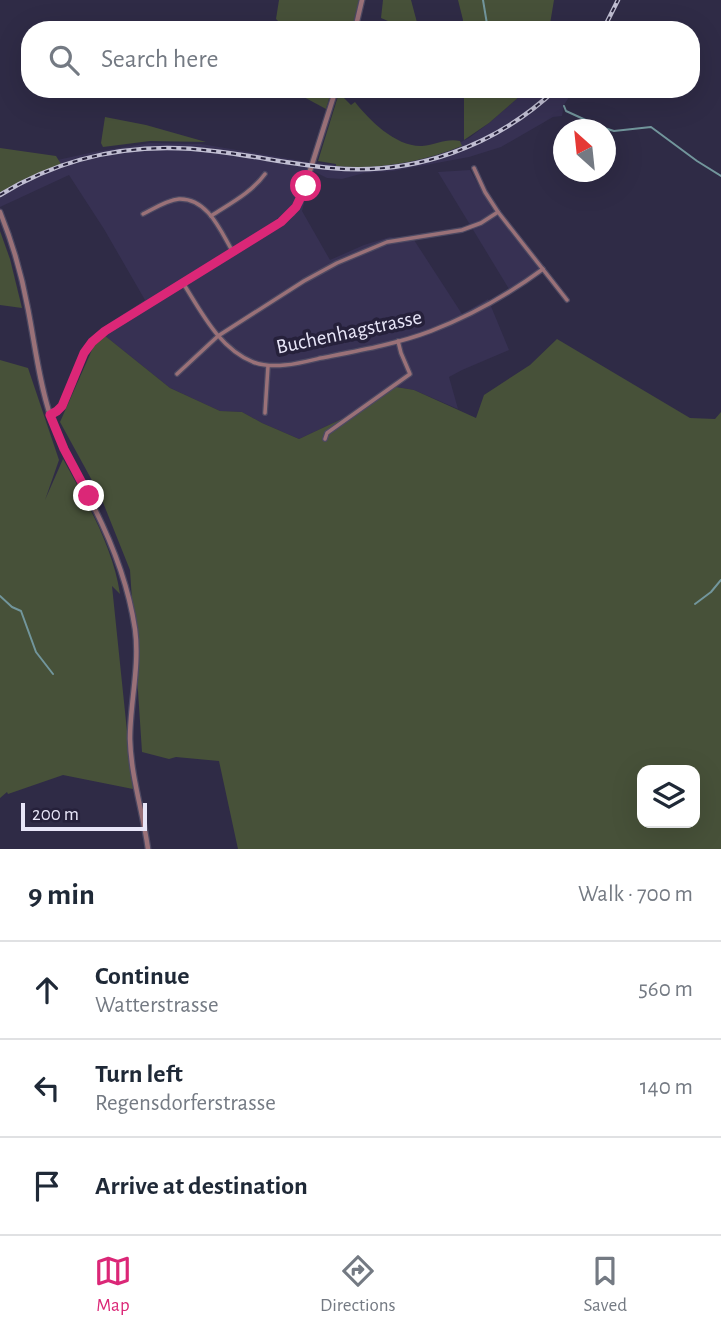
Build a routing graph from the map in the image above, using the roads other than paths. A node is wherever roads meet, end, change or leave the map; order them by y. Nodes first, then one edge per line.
1 (362, 0) edge
2 (357, 21) edge
3 (333, 98) edge
4 (474, 168) dead end
5 (265, 174) dead end
6 (0, 212) edge
7 (498, 212) junction
8 (143, 214) dead end
9 (211, 216) junction
10 (233, 252) junction
11 (543, 269) junction
12 (183, 283) junction
13 (567, 300) dead end
14 (218, 336) junction
15 (398, 341) junction
16 (268, 366) junction
17 (177, 374) dead end
18 (265, 413) dead end
19 (50, 415) junction
20 (326, 439) dead end
21 (148, 849) edge

1 - 2 street
3 - 10 street
4 - 7 street
5 - 9 street
6 - 19 street
7 - 11 street
7 - 14 street
8 - 9 street
9 - 10 street
10 - 12 street
11 - 13 street
11 - 15 street, Buchenhagstrasse
12 - 14 street, Buchenhagstrasse
12 - 19 street
14 - 16 street, Buchenhagstrasse
14 - 17 street
15 - 16 street, Buchenhagstrasse
15 - 20 street
16 - 18 street
19 - 21 street

